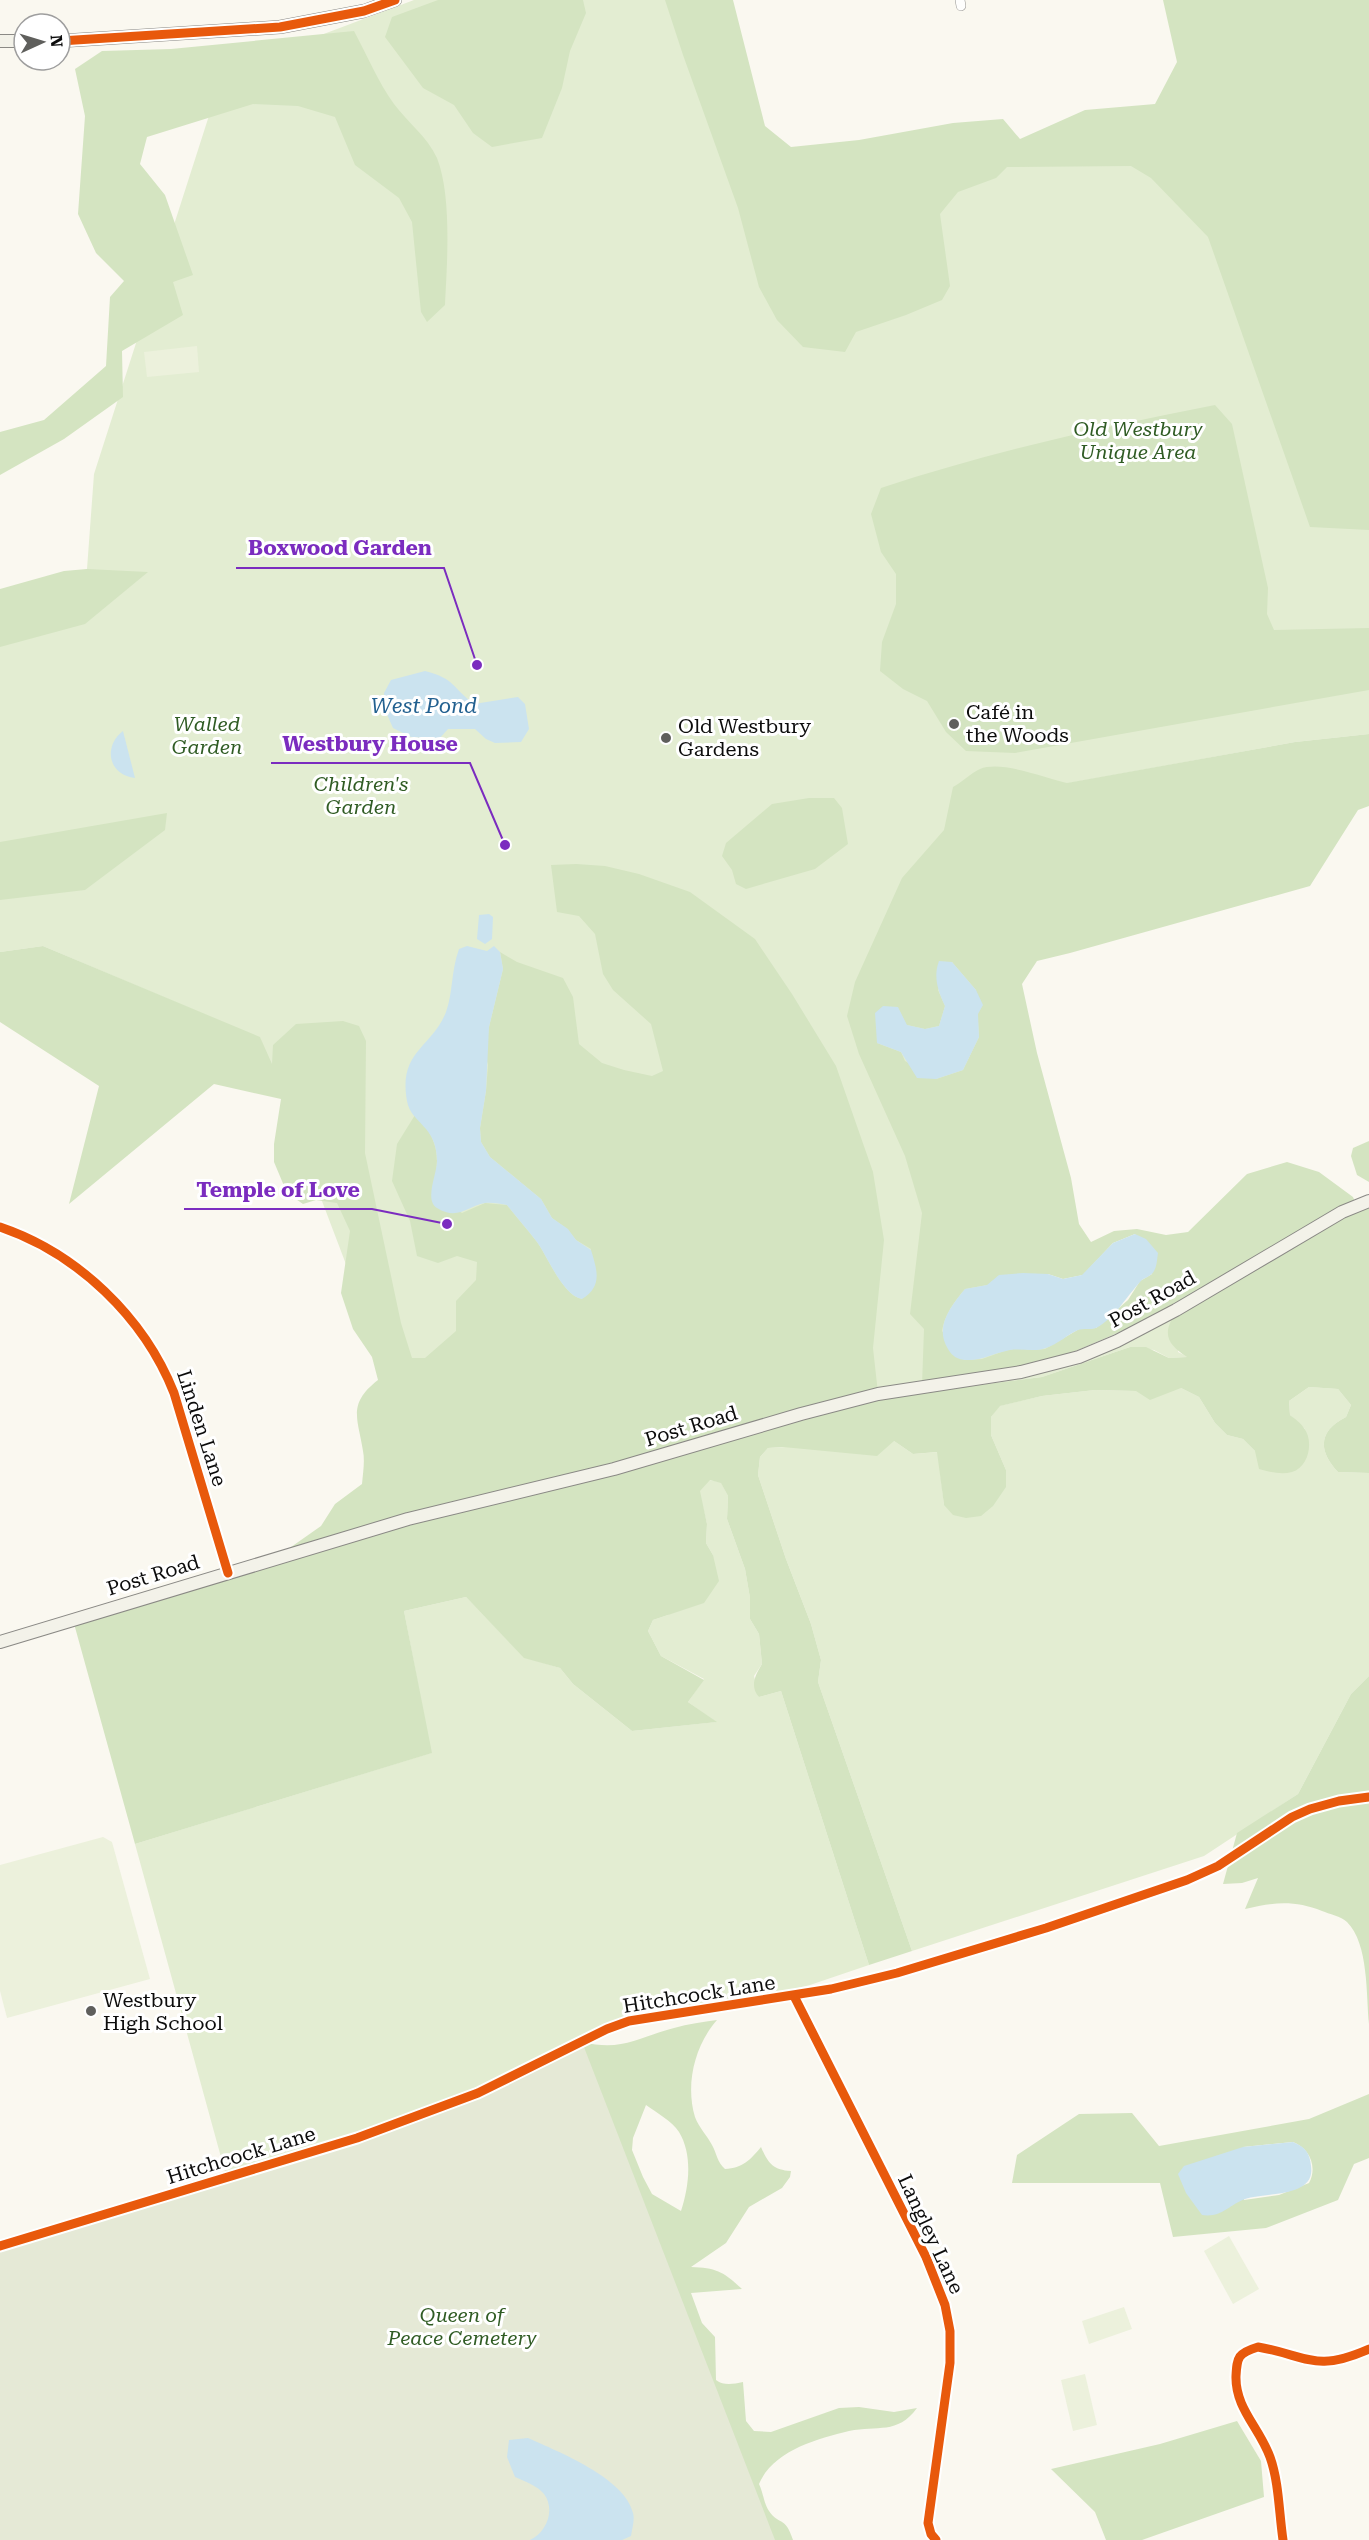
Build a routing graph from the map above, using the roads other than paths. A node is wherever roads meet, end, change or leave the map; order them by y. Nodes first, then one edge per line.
1 (395, 0) edge
2 (72, 40) edge
3 (1369, 1201) edge
4 (0, 1227) edge
5 (228, 1573) junction
6 (0, 1641) edge
7 (1369, 1797) edge
8 (794, 1996) junction
9 (0, 2246) edge
10 (1369, 2349) edge
11 (936, 2540) edge
12 (1283, 2540) edge

1 - 2 main road
3 - 5 main road, Post Road
4 - 5 street, Linden Lane
5 - 6 main road, Post Road
7 - 8 street, Hitchcock Lane
8 - 9 street, Hitchcock Lane
8 - 11 street, Langley Lane
10 - 12 street

